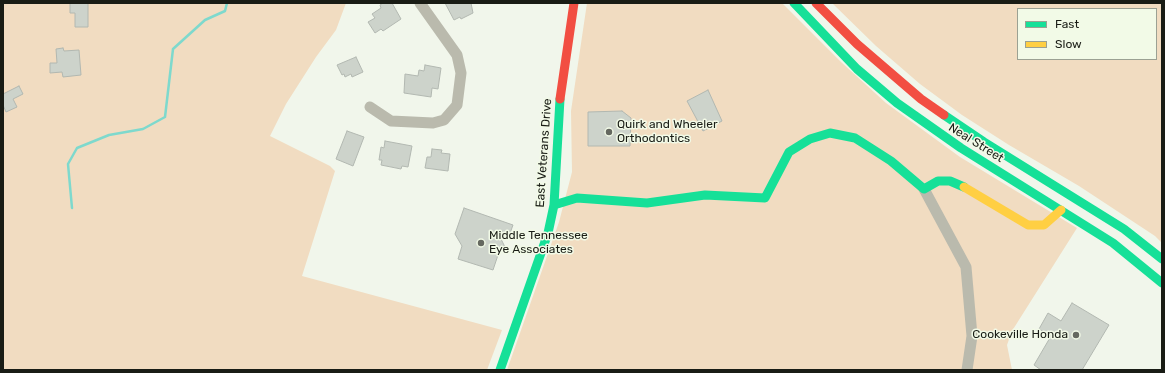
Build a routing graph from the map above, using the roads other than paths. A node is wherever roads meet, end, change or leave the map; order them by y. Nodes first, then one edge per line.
1 (420, 3) edge
2 (574, 3) edge
3 (794, 3) edge
4 (816, 3) edge
5 (370, 107) dead end
6 (924, 189) junction
7 (554, 205) junction
8 (1061, 210) junction
9 (1162, 259) edge
10 (1162, 283) edge
11 (500, 370) edge
12 (967, 370) edge

1 - 5 street
2 - 7 street, East Veterans Drive
3 - 8 street, Neal Street
4 - 9 street, Neal Street
6 - 7 street
6 - 8 street
6 - 12 street
7 - 11 street, East Veterans Drive
8 - 10 street, Neal Street

